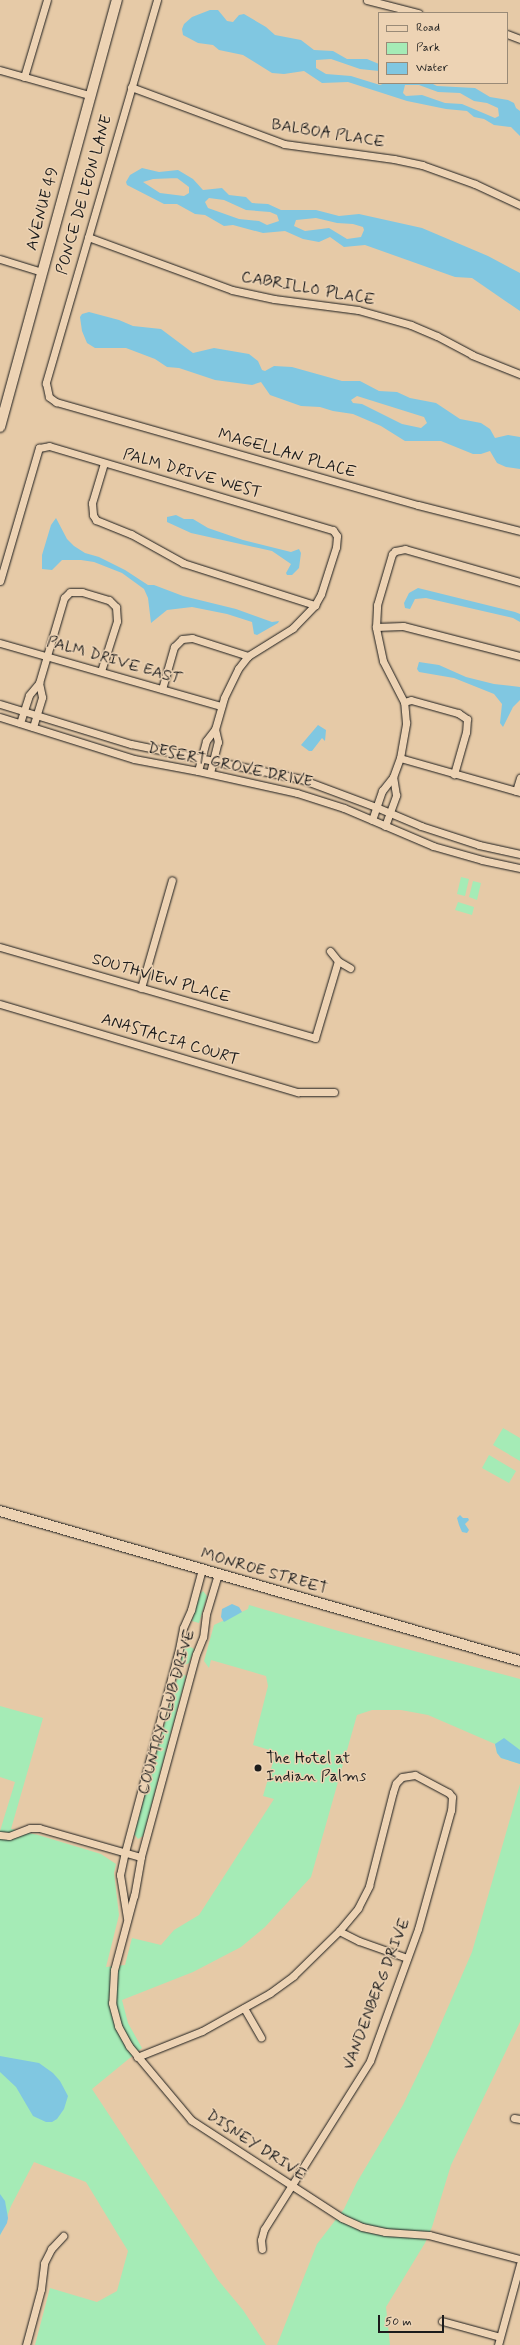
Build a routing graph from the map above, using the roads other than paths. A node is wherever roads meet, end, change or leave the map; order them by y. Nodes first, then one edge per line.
1 (47, 0) edge
2 (117, 0) edge
3 (156, 0) edge
4 (367, 0) edge
5 (414, 12) edge
6 (508, 34) edge
7 (520, 38) edge
8 (0, 70) edge
9 (24, 77) junction
10 (131, 87) junction
11 (89, 95) junction
12 (520, 205) edge
13 (88, 237) junction
14 (0, 259) edge
15 (42, 272) junction
16 (520, 374) edge
17 (49, 397) joint
18 (0, 427) edge
19 (104, 463) junction
20 (520, 531) edge
21 (0, 580) edge
22 (520, 582) edge
23 (316, 605) junction
24 (376, 627) junction
25 (0, 643) edge
26 (47, 656) junction
27 (248, 656) junction
28 (520, 656) edge
29 (101, 671) junction
30 (39, 683) junction
31 (162, 689) junction
32 (404, 702) junction
33 (0, 704) edge
34 (221, 706) junction
35 (24, 711) junction
36 (37, 716) junction
37 (0, 718) edge
38 (20, 723) junction
39 (33, 727) junction
40 (215, 729) junction
41 (201, 758) junction
42 (400, 758) junction
43 (214, 760) junction
44 (198, 771) junction
45 (210, 773) junction
46 (454, 774) junction
47 (393, 777) junction
48 (520, 778) edge
49 (518, 792) edge
50 (376, 806) junction
51 (390, 812) junction
52 (372, 820) junction
53 (385, 826) junction
54 (520, 854) edge
55 (520, 868) edge
56 (172, 880) dead end
57 (0, 947) edge
58 (330, 951) dead end
59 (338, 961) junction
60 (350, 968) dead end
61 (141, 988) junction
62 (0, 1004) edge
63 (334, 1092) dead end
64 (0, 1511) edge
65 (202, 1569) junction
66 (218, 1574) junction
67 (520, 1661) edge
68 (0, 1835) edge
69 (125, 1852) junction
70 (141, 1857) junction
71 (127, 1922) junction
72 (339, 1930) junction
73 (407, 1958) junction
74 (244, 2008) junction
75 (261, 2038) dead end
76 (137, 2057) junction
77 (291, 2186) junction
78 (63, 2236) dead end
79 (262, 2249) dead end
80 (520, 2259) edge
81 (520, 2264) edge
82 (442, 2321) dead end
83 (500, 2337) junction
84 (26, 2345) edge
85 (498, 2345) edge

1 - 9 street
2 - 11 main road, AVENUE 49
3 - 10 street, PONCE DE LEON LANE
4 - 5 street
6 - 7 street
8 - 9 street
9 - 11 street
10 - 12 street, BALBOA PLACE
10 - 13 street, PONCE DE LEON LANE
11 - 15 main road, AVENUE 49
13 - 16 street, CABRILLO PLACE
13 - 17 street, PONCE DE LEON LANE
14 - 15 street
15 - 18 main road, AVENUE 49
17 - 20 street, MAGELLAN PLACE
19 - 21 street, PALM DRIVE WEST
19 - 23 street
19 - 23 street, PALM DRIVE WEST
22 - 24 street
23 - 27 street
24 - 28 street
24 - 32 street
25 - 26 street, PALM DRIVE EAST
26 - 29 street, PALM DRIVE EAST
26 - 29 street
26 - 30 street
27 - 31 street
27 - 34 street
29 - 31 street, PALM DRIVE EAST
30 - 35 street
30 - 36 street
31 - 34 street, PALM DRIVE EAST
32 - 42 street
32 - 46 street
33 - 35 street, DESERT GROVE DRIVE
34 - 40 street
35 - 36 street, DESERT GROVE DRIVE
35 - 38 street
36 - 39 street
36 - 41 street, DESERT GROVE DRIVE
37 - 38 street, DESERT GROVE DRIVE
38 - 39 street, DESERT GROVE DRIVE
39 - 44 street, DESERT GROVE DRIVE
40 - 41 street
40 - 43 street
41 - 43 street, DESERT GROVE DRIVE
41 - 44 street
42 - 46 street
42 - 47 street
43 - 45 street
43 - 50 street, DESERT GROVE DRIVE
44 - 45 street, DESERT GROVE DRIVE
45 - 52 street, DESERT GROVE DRIVE
46 - 49 street
47 - 50 street
47 - 51 street
48 - 49 street
50 - 51 street, DESERT GROVE DRIVE
50 - 52 street
51 - 53 street
51 - 54 street, DESERT GROVE DRIVE
52 - 53 street, DESERT GROVE DRIVE
53 - 55 street, DESERT GROVE DRIVE
56 - 61 street
57 - 61 street, SOUTHVIEW PLACE
58 - 59 street
59 - 60 street
59 - 61 street, SOUTHVIEW PLACE
62 - 63 street, ANASTACIA COURT
64 - 65 main road, MONROE STREET
65 - 66 main road, MONROE STREET
65 - 69 street, COUNTRY CLUB DRIVE
66 - 67 main road, MONROE STREET
66 - 70 street, COUNTRY CLUB DRIVE
68 - 69 street
69 - 70 street
69 - 71 street, DISNEY DRIVE
70 - 71 street, DISNEY DRIVE
71 - 76 street, DISNEY DRIVE
72 - 73 street
72 - 73 street, VANDENBERG DRIVE
72 - 74 street
73 - 77 street, VANDENBERG DRIVE
74 - 75 street
74 - 76 street
76 - 77 street, DISNEY DRIVE
77 - 79 street, VANDENBERG DRIVE
77 - 80 street, DISNEY DRIVE
78 - 84 street
81 - 83 street
82 - 83 street
83 - 85 street

